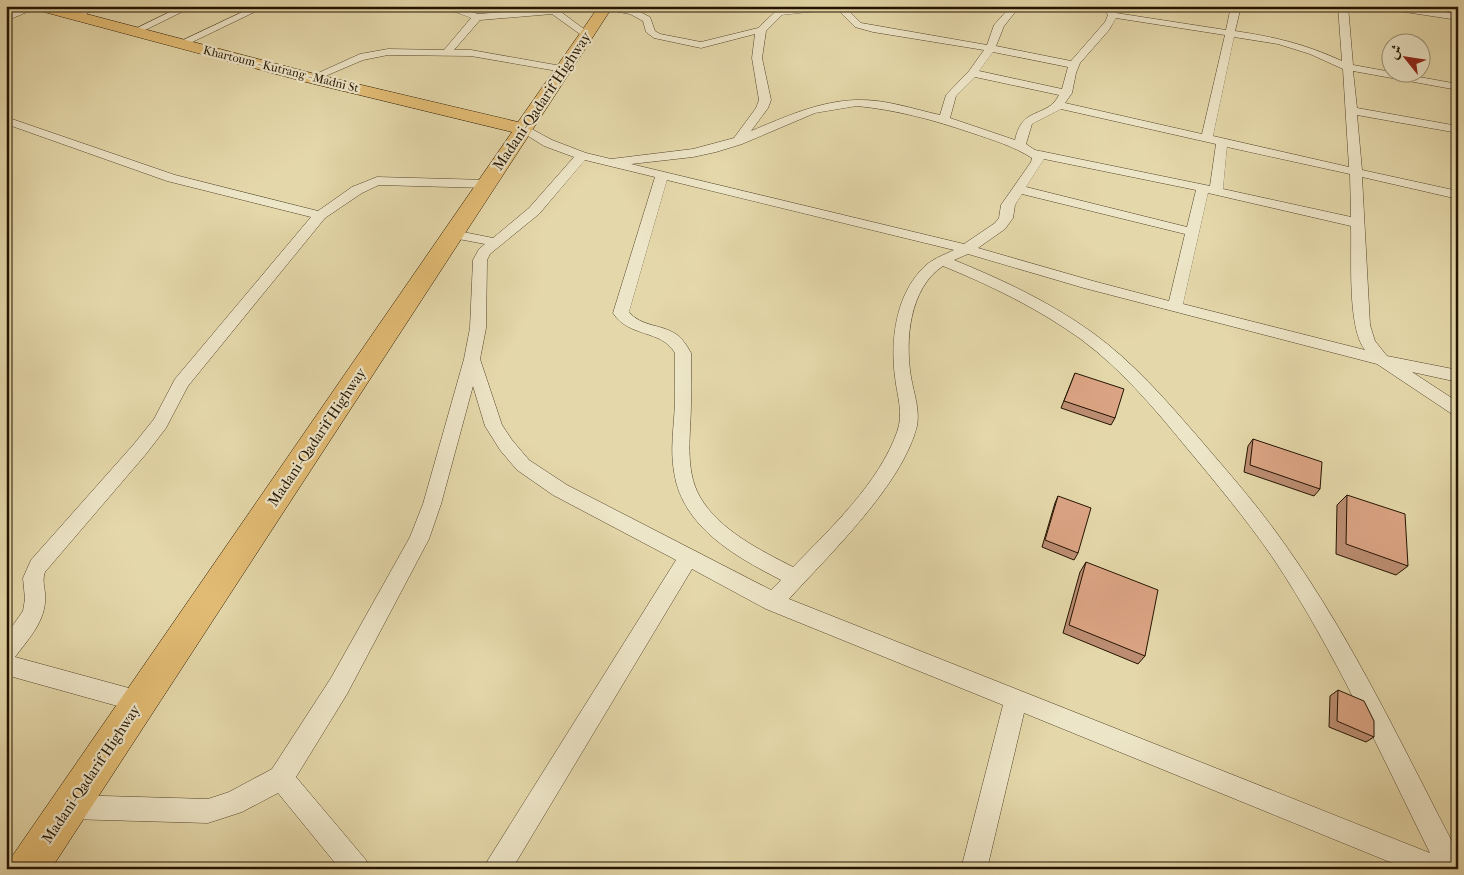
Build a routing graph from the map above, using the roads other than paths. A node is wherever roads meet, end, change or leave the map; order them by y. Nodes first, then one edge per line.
1 (38, 6) edge
2 (97, 6) edge
3 (190, 6) edge
4 (263, 6) edge
5 (444, 6) edge
6 (838, 6) edge
7 (1016, 6) edge
8 (1236, 6) edge
9 (1343, 6) edge
10 (1385, 6) edge
11 (550, 9) edge
12 (1110, 10) edge
13 (75, 16) junction
14 (597, 16) edge
15 (477, 17) junction
16 (1458, 17) edge
17 (6, 18) edge
18 (761, 30) junction
19 (134, 32) junction
20 (1230, 34) junction
21 (180, 44) junction
22 (989, 48) junction
23 (447, 52) junction
24 (1073, 65) junction
25 (1347, 68) junction
26 (564, 69) junction
27 (973, 73) junction
28 (312, 78) junction
29 (1458, 87) edge
30 (1067, 94) junction
31 (1059, 105) junction
32 (1351, 110) junction
33 (6, 120) edge
34 (944, 120) junction
35 (524, 129) junction
36 (1458, 130) edge
37 (1207, 138) junction
38 (738, 141) junction
39 (1222, 141) junction
40 (1020, 145) junction
41 (1034, 153) junction
42 (582, 156) junction
43 (610, 163) junction
44 (1356, 172) junction
45 (662, 176) junction
46 (487, 184) junction
47 (1019, 189) junction
48 (1210, 189) junction
49 (1458, 195) edge
50 (320, 215) junction
51 (1358, 223) junction
52 (1193, 232) junction
53 (453, 234) junction
54 (494, 242) junction
55 (967, 248) junction
56 (943, 261) junction
57 (1175, 307) junction
58 (472, 359) junction
59 (1382, 360) junction
60 (1458, 376) edge
61 (1458, 410) edge
62 (688, 558) junction
63 (795, 577) junction
64 (773, 602) junction
65 (6, 652) edge
66 (6, 665) edge
67 (1016, 700) junction
68 (139, 702) junction
69 (281, 778) junction
70 (69, 806) junction
71 (27, 869) edge
72 (357, 869) edge
73 (497, 869) edge
74 (974, 869) edge
75 (1439, 869) edge
76 (1452, 869) edge

1 - 13 highway, Khartoum - Kutrang - Madni St
1 - 17 street
2 - 13 street
3 - 19 street
4 - 21 street
5 - 15 street
6 - 18 street
6 - 22 street
7 - 22 street
8 - 20 street
9 - 25 street
10 - 16 street
11 - 14 street
11 - 15 street
12 - 20 street
12 - 24 street
13 - 19 highway, Khartoum - Kutrang - Madni St
14 - 18 street
14 - 26 highway, Madani-Qadarif Highway
15 - 23 street
18 - 38 street
19 - 21 highway, Khartoum - Kutrang - Madni St
20 - 25 street
20 - 37 street
21 - 28 highway, Khartoum - Kutrang - Madni St
22 - 24 street
22 - 27 street
23 - 26 street
23 - 28 street
24 - 30 street
25 - 29 street
25 - 32 street
26 - 35 highway, Madani-Qadarif Highway
27 - 30 street
27 - 34 street
28 - 35 highway, Khartoum - Kutrang - Madni St
30 - 31 street
31 - 37 street
31 - 40 street
32 - 36 street
32 - 44 street
33 - 50 street
34 - 38 street
34 - 40 street
35 - 42 street
35 - 46 highway, Madani-Qadarif Highway
37 - 39 street
38 - 43 street
39 - 44 street
39 - 48 street
40 - 41 street
41 - 47 street
41 - 48 street
42 - 43 street
42 - 54 street
43 - 45 street
44 - 49 street
44 - 51 street
45 - 55 street
45 - 63 street
46 - 50 street
46 - 53 highway, Madani-Qadarif Highway
47 - 52 street
47 - 55 street
48 - 51 street
48 - 52 street
50 - 65 street
51 - 59 street
52 - 57 street
53 - 54 street
53 - 68 highway, Madani-Qadarif Highway
54 - 58 street
55 - 56 street
55 - 57 street
56 - 63 street
56 - 76 street
57 - 59 street
58 - 62 street
58 - 69 street
59 - 60 street
59 - 61 street
62 - 64 street
62 - 73 street
63 - 64 street
64 - 67 street
66 - 68 street
67 - 74 street
67 - 75 street
68 - 70 highway, Madani-Qadarif Highway
69 - 70 street
69 - 72 street
70 - 71 highway, Madani-Qadarif Highway

